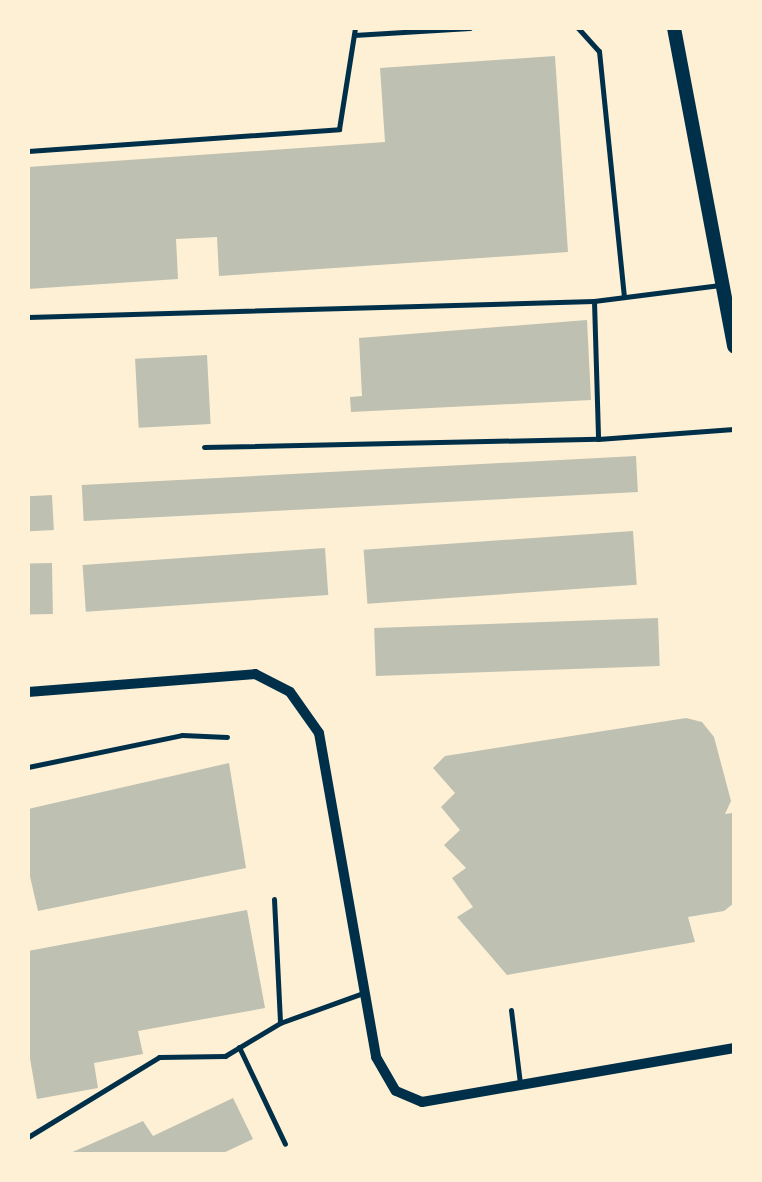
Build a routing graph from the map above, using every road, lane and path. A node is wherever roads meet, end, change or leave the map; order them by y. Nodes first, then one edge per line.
1 (470, 28) edge
2 (578, 28) edge
3 (674, 28) edge
4 (355, 31) edge
5 (28, 151) edge
6 (723, 285) junction
7 (624, 297) junction
8 (594, 301) junction
9 (28, 317) edge
10 (734, 346) edge
11 (734, 429) edge
12 (598, 439) junction
13 (204, 447) dead end
14 (28, 692) edge
15 (227, 737) dead end
16 (28, 767) edge
17 (274, 899) dead end
18 (363, 993) junction
19 (510, 1010) dead end
20 (280, 1023) junction
21 (239, 1048) junction
22 (734, 1048) edge
23 (520, 1086) junction
24 (28, 1138) edge
25 (285, 1144) dead end

1 - 4 lane
2 - 7 lane
3 - 6 street
4 - 5 lane
6 - 7 lane
6 - 10 street
7 - 8 lane
8 - 9 lane
8 - 12 lane
11 - 12 lane
12 - 13 lane
14 - 18 street
15 - 16 lane
17 - 20 lane
18 - 20 lane
18 - 23 street
19 - 23 lane
20 - 21 lane
21 - 24 lane
21 - 25 lane
22 - 23 street

